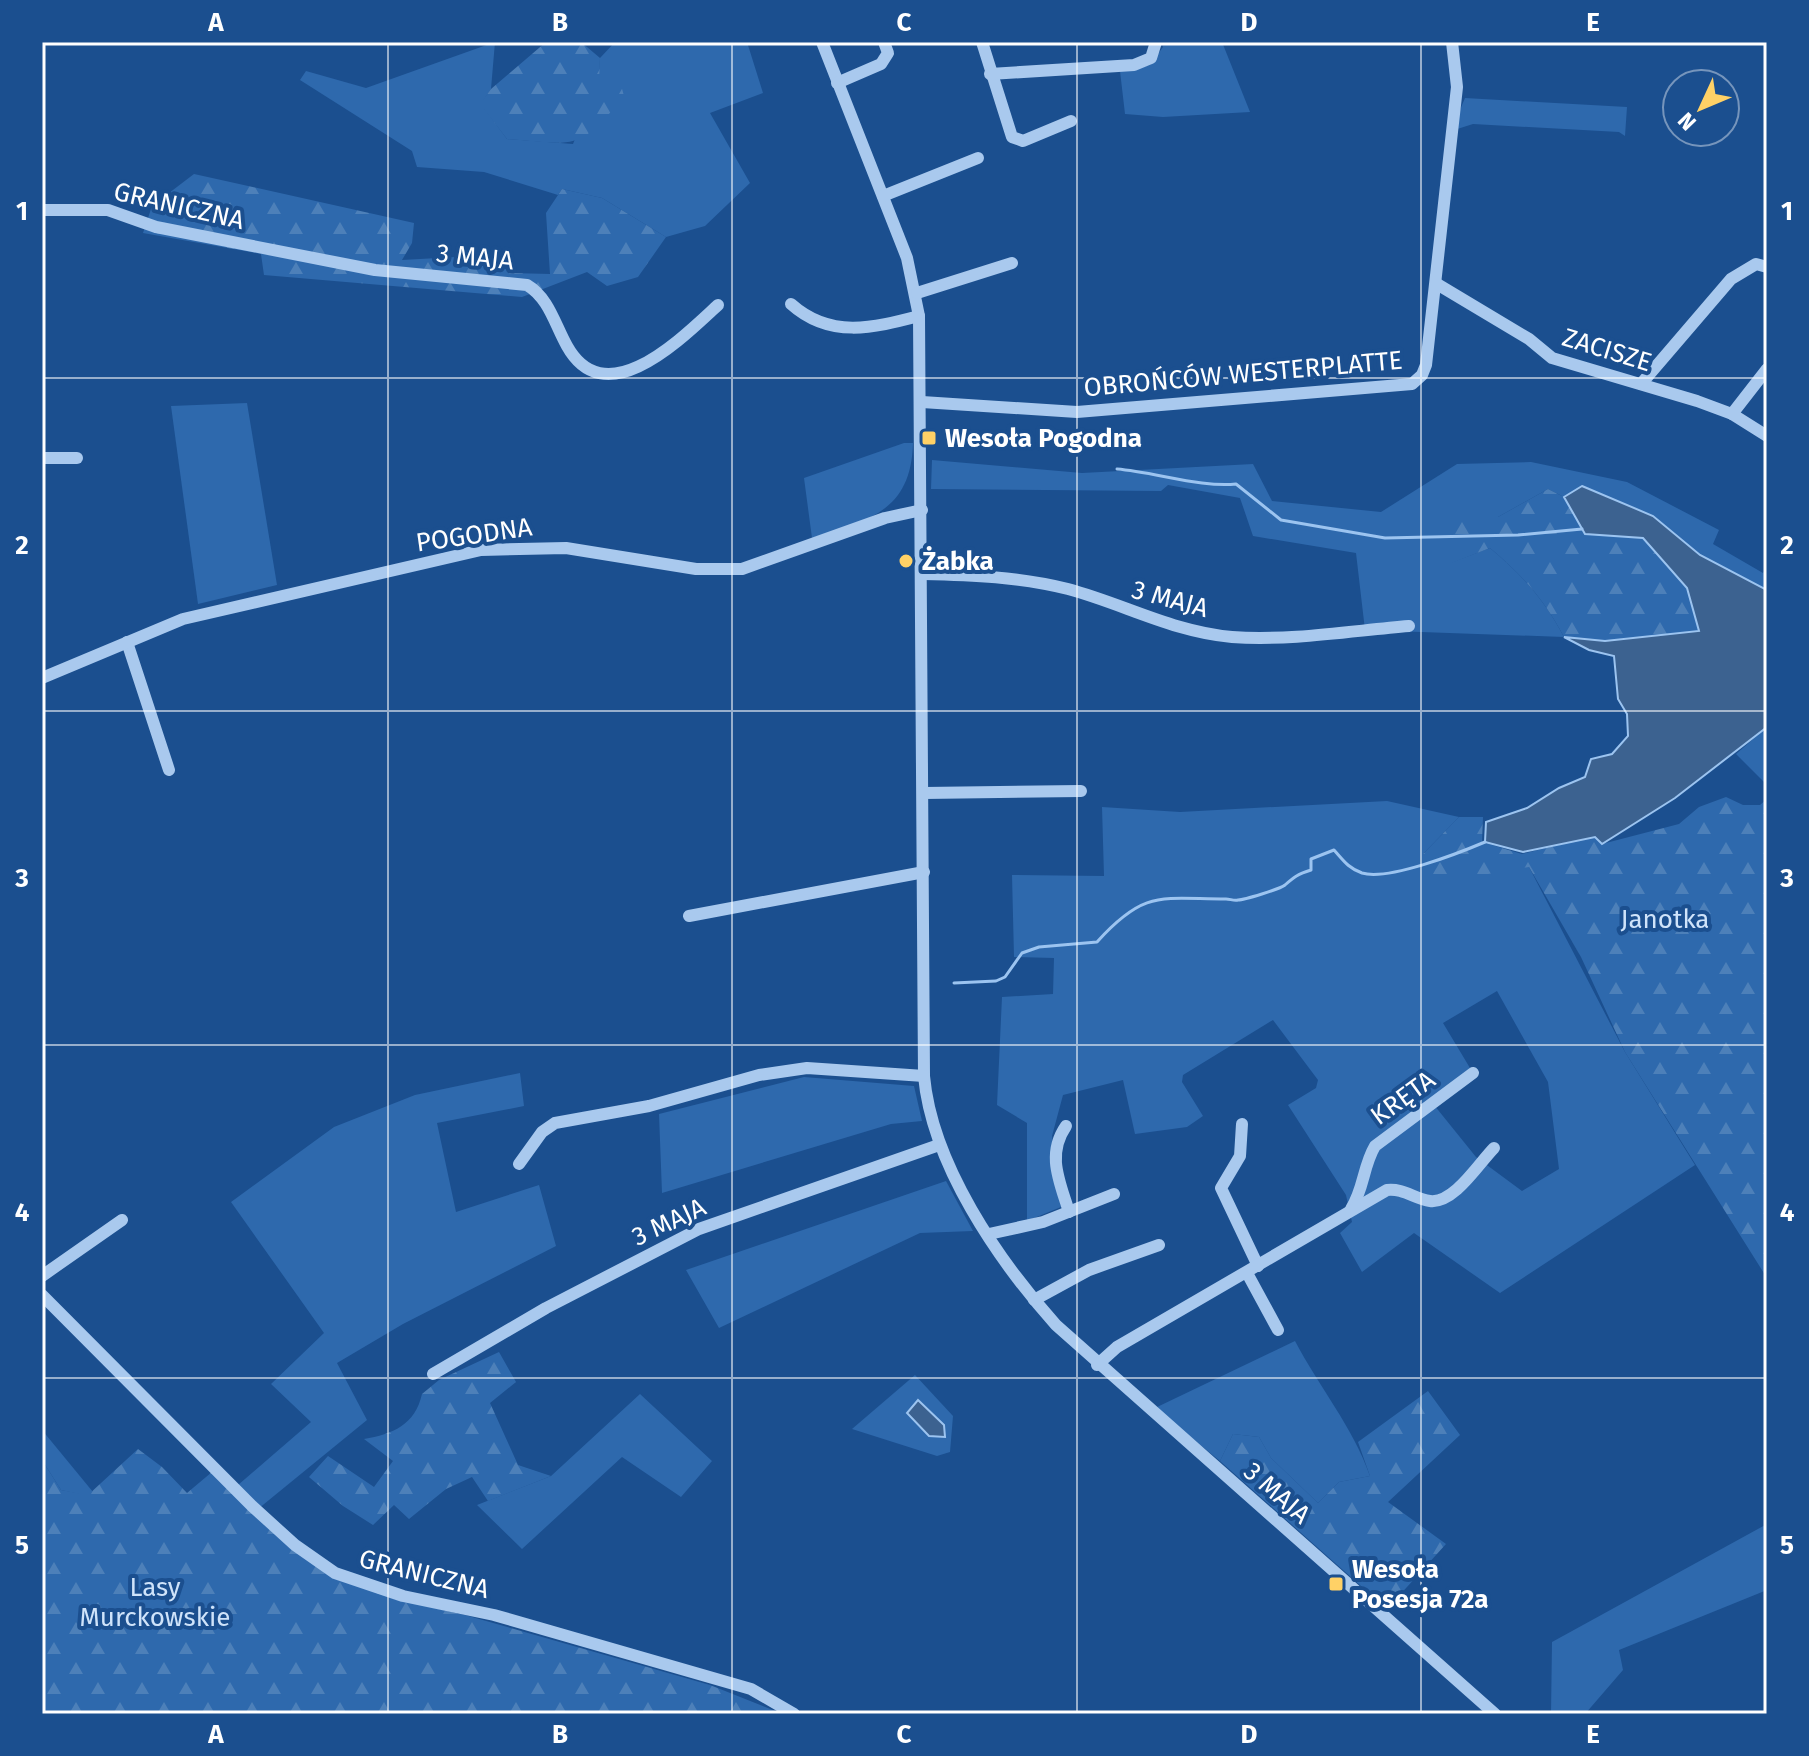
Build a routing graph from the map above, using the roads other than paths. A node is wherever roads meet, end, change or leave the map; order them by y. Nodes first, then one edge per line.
1 (822, 42) edge
2 (884, 42) edge
3 (982, 42) edge
4 (1156, 42) edge
5 (1452, 42) edge
6 (990, 74) junction
7 (837, 83) junction
8 (1071, 121) dead end
9 (978, 158) dead end
10 (883, 196) junction
11 (42, 210) edge
12 (304, 255) joint
13 (1012, 263) dead end
14 (1767, 267) edge
15 (1437, 284) junction
16 (917, 293) junction
17 (791, 304) dead end
18 (718, 305) dead end
19 (919, 316) junction
20 (1767, 369) edge
21 (1641, 384) junction
22 (922, 402) junction
23 (1732, 414) junction
24 (1767, 436) edge
25 (42, 458) edge
26 (77, 458) dead end
27 (922, 510) junction
28 (923, 574) junction
29 (1409, 626) dead end
30 (127, 642) junction
31 (42, 678) edge
32 (169, 770) dead end
33 (1081, 791) dead end
34 (924, 793) junction
35 (924, 872) junction
36 (689, 916) dead end
37 (1473, 1073) dead end
38 (924, 1076) junction
39 (1242, 1124) dead end
40 (1066, 1126) dead end
41 (939, 1145) junction
42 (1494, 1148) dead end
43 (519, 1164) dead end
44 (1114, 1194) dead end
45 (1351, 1209) junction
46 (1069, 1212) junction
47 (122, 1220) dead end
48 (989, 1234) junction
49 (1159, 1245) dead end
50 (1252, 1269) junction
51 (42, 1276) edge
52 (42, 1295) edge
53 (1034, 1300) junction
54 (1278, 1330) dead end
55 (1097, 1365) junction
56 (433, 1374) dead end
57 (794, 1714) edge
58 (1495, 1714) edge

1 - 7 street, 3 MAJA
2 - 7 street
3 - 6 street
4 - 6 street
5 - 15 street, OBROŃCÓW WESTERPLATTE
6 - 8 street
7 - 10 street, 3 MAJA
9 - 10 street
10 - 16 street, 3 MAJA
11 - 12 street, GRANICZNA
12 - 18 street, 3 MAJA
13 - 16 street
14 - 21 street
15 - 21 street, ZACISZE
15 - 22 street, OBROŃCÓW WESTERPLATTE
16 - 19 street, 3 MAJA
17 - 19 street
19 - 22 street, 3 MAJA
20 - 23 street
21 - 23 street, ZACISZE
22 - 27 street, 3 MAJA
23 - 24 street, ZACISZE
25 - 26 street
27 - 28 street, 3 MAJA
27 - 30 street, POGODNA
28 - 29 street, 3 MAJA
28 - 34 street, 3 MAJA
30 - 31 street, POGODNA
30 - 32 street
33 - 34 street
34 - 35 street, 3 MAJA
35 - 36 street
35 - 38 street, 3 MAJA
37 - 45 street, KRĘTA
38 - 41 street, 3 MAJA
38 - 43 street
39 - 50 street
40 - 46 street
41 - 48 street, 3 MAJA
41 - 56 street, 3 MAJA
42 - 45 street
44 - 46 street
45 - 50 street
46 - 48 street
47 - 51 street
48 - 53 street, 3 MAJA
49 - 53 street
50 - 54 street
50 - 55 street
52 - 57 street, GRANICZNA
53 - 55 street, 3 MAJA
55 - 58 street, 3 MAJA

